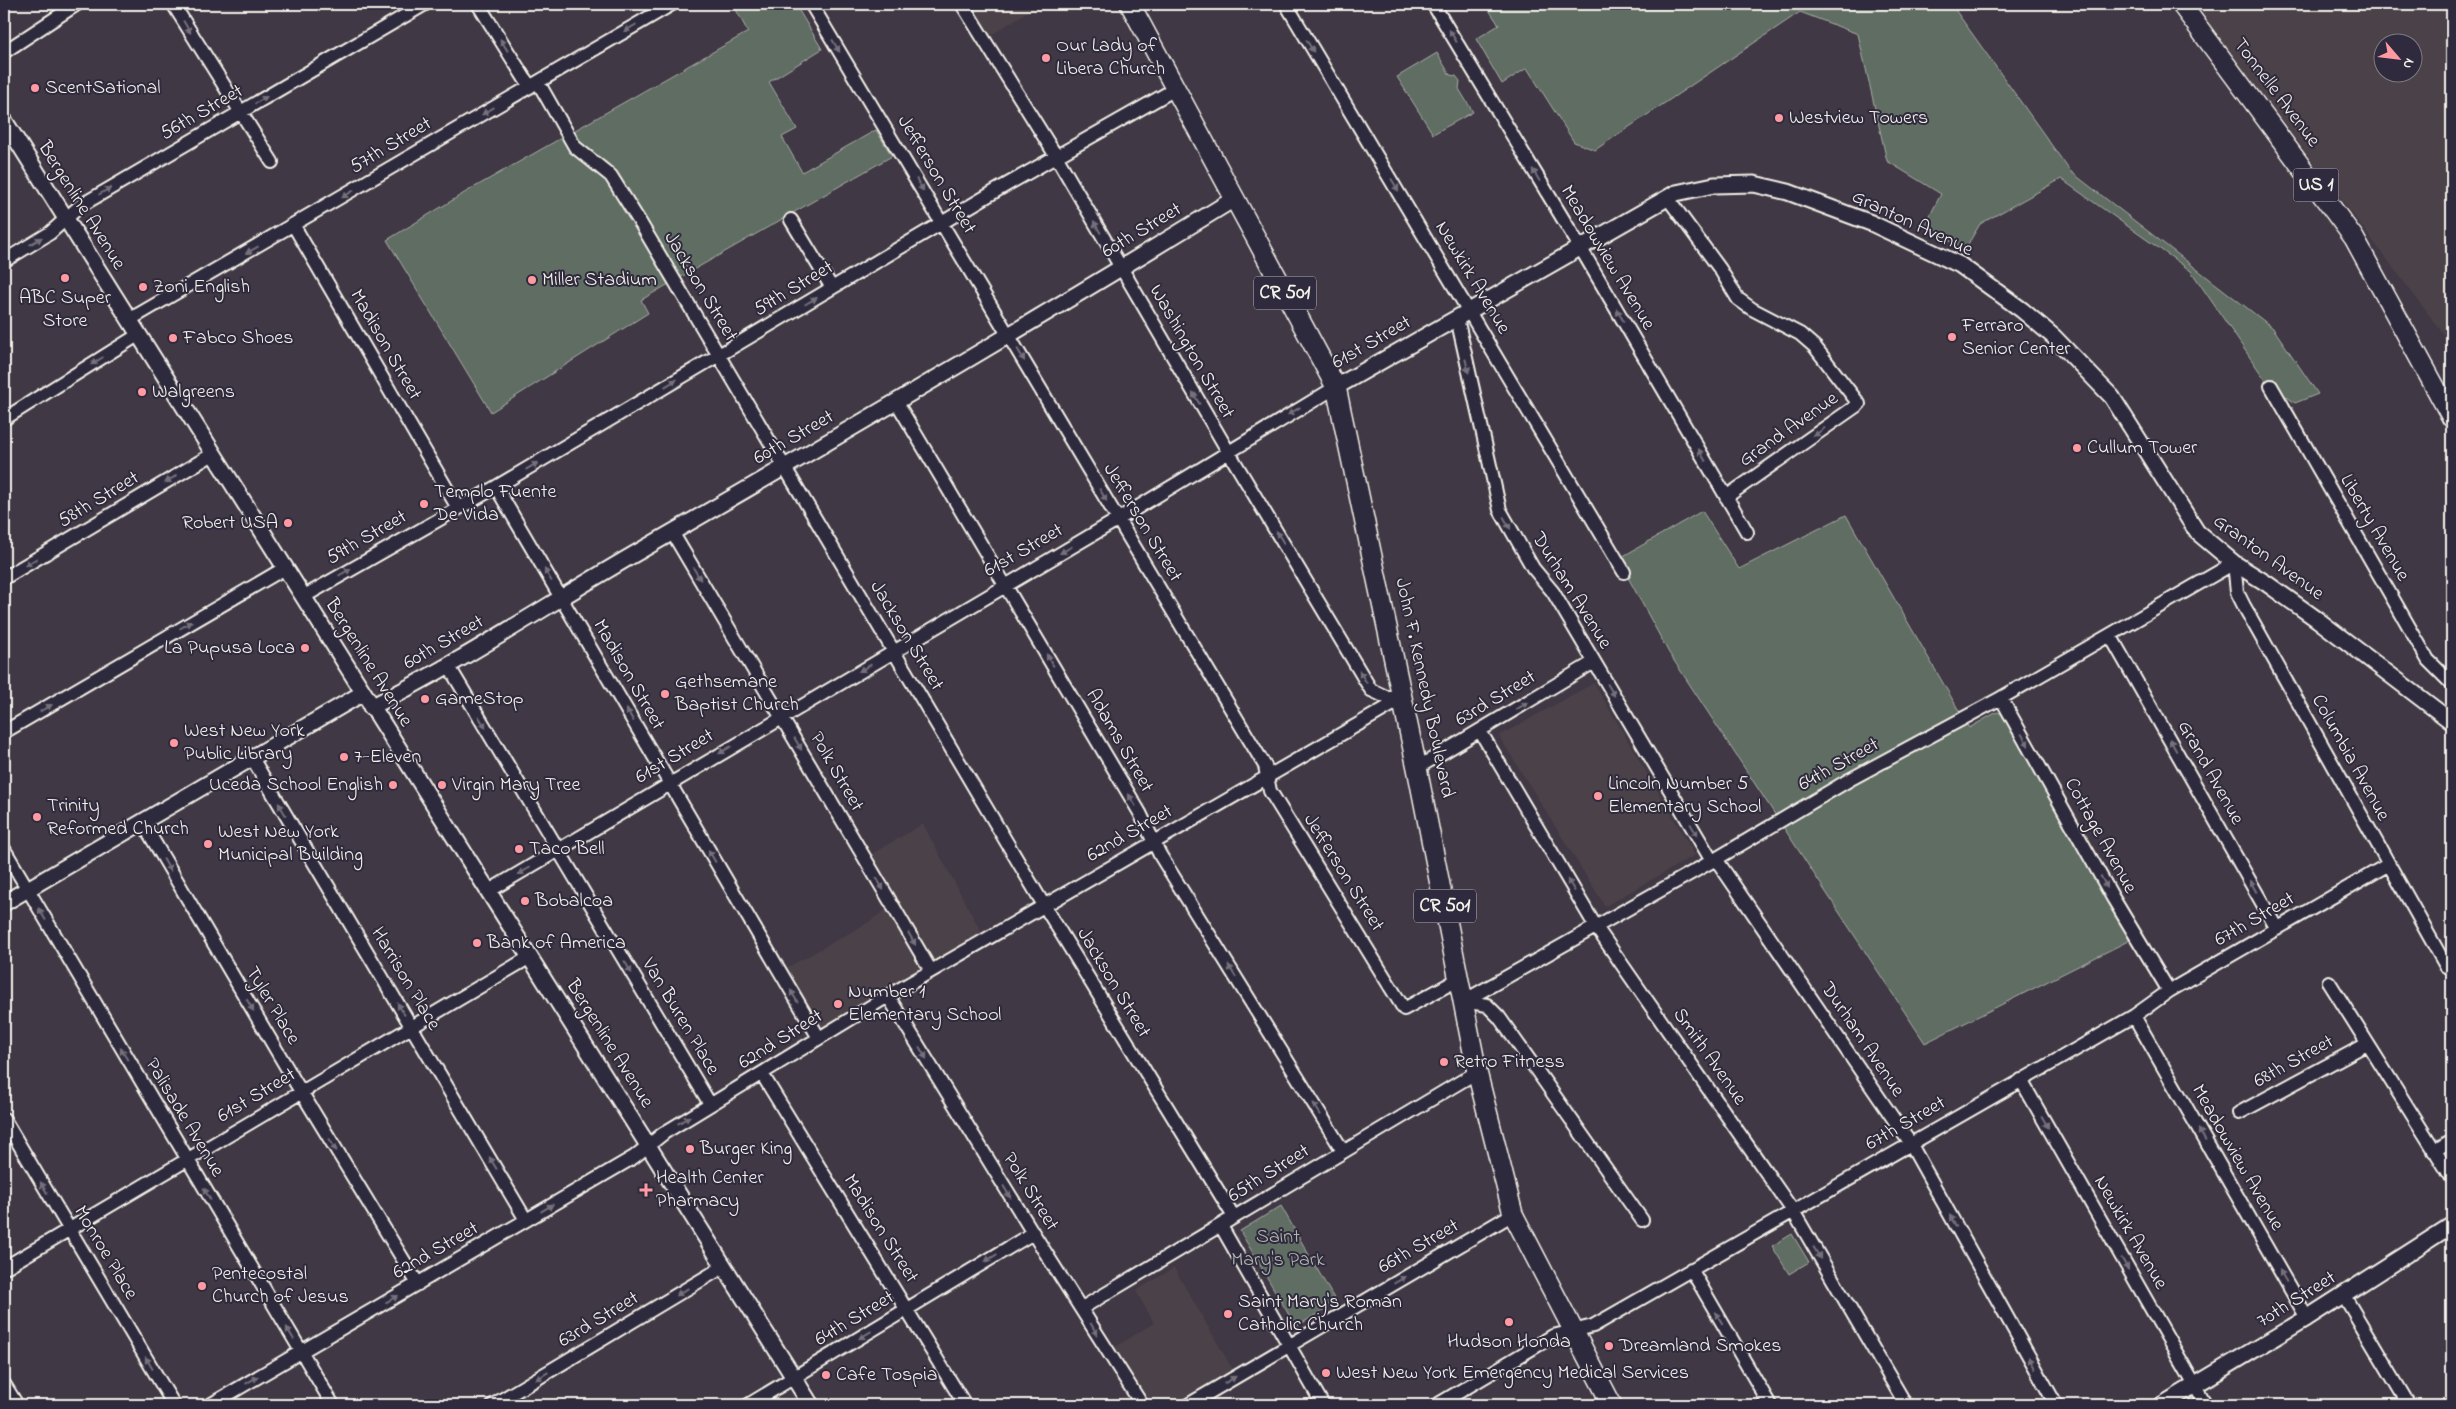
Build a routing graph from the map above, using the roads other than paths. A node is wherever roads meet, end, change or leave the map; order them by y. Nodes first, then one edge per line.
1 (77, 4) edge
2 (173, 4) edge
3 (425, 4) edge
4 (478, 4) edge
5 (672, 4) edge
6 (811, 4) edge
7 (962, 4) edge
8 (1130, 4) edge
9 (1286, 4) edge
10 (1433, 4) edge
11 (2181, 4) edge
12 (4, 52) edge
13 (534, 84) junction
14 (1175, 88) junction
15 (241, 112) junction
16 (4, 120) edge
17 (1056, 156) junction
18 (272, 162) dead end
19 (1667, 197) junction
20 (1234, 199) junction
21 (66, 219) junction
22 (791, 220) dead end
23 (943, 223) junction
24 (294, 226) junction
25 (1580, 247) junction
26 (4, 261) edge
27 (1120, 268) junction
28 (832, 288) junction
29 (1463, 314) junction
30 (129, 320) junction
31 (1009, 334) junction
32 (138, 335) junction
33 (719, 355) junction
34 (2271, 386) dead end
35 (1336, 387) junction
36 (896, 401) junction
37 (4, 418) edge
38 (2452, 418) edge
39 (1228, 451) junction
40 (213, 454) junction
41 (784, 466) junction
42 (496, 487) junction
43 (1726, 497) junction
44 (458, 508) junction
45 (1117, 520) junction
46 (672, 532) junction
47 (1747, 532) dead end
48 (2234, 563) junction
49 (285, 568) junction
50 (1624, 572) dead end
51 (4, 578) edge
52 (1006, 585) junction
53 (303, 597) junction
54 (560, 597) junction
55 (2110, 635) junction
56 (893, 651) junction
57 (1594, 662) junction
58 (448, 665) junction
59 (2452, 684) edge
60 (363, 693) junction
61 (2001, 698) junction
62 (1402, 699) junction
63 (371, 707) junction
64 (781, 716) junction
65 (2452, 722) edge
66 (1480, 731) junction
67 (4, 732) edge
68 (252, 758) junction
69 (1417, 768) junction
70 (1266, 777) junction
71 (669, 783) junction
72 (143, 823) junction
73 (1156, 842) junction
74 (4, 849) edge
75 (558, 851) junction
76 (1714, 860) junction
77 (2388, 864) junction
78 (27, 889) junction
79 (489, 891) junction
80 (4, 903) edge
81 (1044, 906) junction
82 (1596, 927) junction
83 (2276, 929) junction
84 (530, 957) junction
85 (2446, 966) dead end
86 (931, 971) junction
87 (1459, 979) junction
88 (2328, 982) dead end
89 (2169, 991) junction
90 (888, 996) junction
91 (1464, 1001) junction
92 (2134, 1016) junction
93 (412, 1027) junction
94 (819, 1038) junction
95 (2367, 1044) junction
96 (1477, 1072) junction
97 (762, 1074) junction
98 (2021, 1080) junction
99 (301, 1092) junction
100 (710, 1104) junction
101 (2239, 1113) dead end
102 (4, 1120) edge
103 (2452, 1140) edge
104 (1910, 1143) junction
105 (649, 1145) junction
106 (1343, 1150) junction
107 (2434, 1151) junction
108 (187, 1160) junction
109 (2452, 1178) edge
110 (1793, 1211) junction
111 (1513, 1214) junction
112 (1234, 1217) junction
113 (526, 1220) junction
114 (1642, 1220) dead end
115 (2452, 1225) edge
116 (1221, 1226) junction
117 (69, 1230) junction
118 (1032, 1233) junction
119 (724, 1267) junction
120 (4, 1268) edge
121 (1691, 1269) junction
122 (418, 1284) junction
123 (2343, 1294) junction
124 (1082, 1308) junction
125 (907, 1310) junction
126 (2307, 1318) junction
127 (1575, 1332) junction
128 (1288, 1346) junction
129 (301, 1351) junction
130 (794, 1377) junction
131 (4, 1384) edge
132 (2195, 1386) junction
133 (16, 1405) edge
134 (174, 1405) edge
135 (210, 1405) edge
136 (333, 1405) edge
137 (493, 1405) edge
138 (748, 1405) edge
139 (811, 1405) edge
140 (964, 1405) edge
141 (1142, 1405) edge
142 (1188, 1405) edge
143 (1323, 1405) edge
144 (1436, 1405) edge
145 (1612, 1405) edge
146 (1770, 1405) edge
147 (1906, 1405) edge
148 (2056, 1405) edge
149 (2162, 1405) edge
150 (2206, 1405) edge
151 (2409, 1405) edge

1 - 12 street
2 -> 15 street
15 -> 3 street, 56th Street
13 -> 4 street, Jackson Street
5 -> 13 street, 57th Street
6 -> 23 street, Jefferson Street
7 - 17 street, Washington Street
8 - 14 main road, John F. Kennedy Boulevard / CR 501
9 -> 29 street, Newkirk Avenue
25 -> 10 street, Meadowview Avenue
11 - 38 main road, Tonnelle Avenue / US 1
13 -> 24 street, 57th Street
13 - 33 street, Jackson Street
14 - 17 street, 59th Street
14 - 20 main road, John F. Kennedy Boulevard / CR 501
15 - 18 street
21 -> 15 street, 56th Street
16 - 21 street, Bergenline Avenue
17 - 23 street, 59th Street
27 -> 17 street, Washington Street
19 - 25 street, Granton Avenue
19 -> 43 street, Grand Avenue
19 - 48 street, Granton Avenue
20 - 27 street, 60th Street
20 - 35 main road, John F. Kennedy Boulevard / CR 501
26 -> 21 street, 56th Street
21 - 30 street, Bergenline Avenue
22 - 28 street
23 - 28 street, 59th Street
23 - 31 street, Jefferson Street
24 -> 30 street, 57th Street
24 - 44 street, Madison Street
25 - 29 street, 61st Street
43 -> 25 street, Meadowview Avenue
27 - 31 street, 60th Street
39 -> 27 street, Washington Street
33 -> 28 street, 59th Street
29 - 35 street, 61st Street
29 - 50 street, Newkirk Avenue
29 -> 57 street, Durham Avenue
30 - 32 street, Bergenline Avenue
31 - 36 street, 60th Street
31 -> 45 street, Jefferson Street
32 -> 37 street
32 - 40 street, Bergenline Avenue
33 - 41 street, Jackson Street
42 -> 33 street, 59th Street
34 - 59 street, Liberty Avenue
35 -> 39 street, 61st Street
35 - 62 main road, John F. Kennedy Boulevard / CR 501
36 - 41 street, 60th Street
36 - 52 street, Adams Street
39 - 45 street, 61st Street
62 -> 39 street, Washington Street
40 - 49 street, Bergenline Avenue
40 -> 51 street, 58th Street
41 - 46 street, 60th Street
41 - 56 street, Jackson Street
42 - 44 street, 59th Street
54 -> 42 street, Madison Street
43 - 47 street, Meadowview Avenue
53 -> 44 street, 59th Street
45 -> 52 street, 61st Street
45 - 70 street, Jefferson Street
46 - 54 street, 60th Street
46 -> 64 street, Polk Street
48 - 55 street, 64th Street
48 - 65 street, Granton Avenue
48 - 77 street, Columbia Avenue
49 - 53 street, Bergenline Avenue
67 -> 49 street
52 - 56 street, 61st Street
73 -> 52 street, Adams Street
53 - 60 street, Bergenline Avenue
54 - 58 street, 60th Street
71 -> 54 street, Madison Street
55 - 61 street, 64th Street
83 -> 55 street, Grand Avenue
56 -> 64 street, 61st Street
56 - 81 street, Jackson Street
66 -> 57 street, 63rd Street
57 -> 76 street, Durham Avenue
58 - 63 street, 60th Street
58 -> 75 street, Van Buren Place
60 - 63 street, Bergenline Avenue
60 - 68 street
61 - 76 street, 64th Street
61 -> 89 street, Cottage Avenue
62 - 69 main road, John F. Kennedy Boulevard / CR 501
62 - 70 street, 62nd Street
63 - 79 street, Bergenline Avenue
64 -> 71 street, 61st Street
64 -> 86 street, Polk Street
66 - 69 street, 63rd Street
82 -> 66 street, Smith Avenue
68 - 72 street
93 -> 68 street, Harrison Place
69 - 87 main road, John F. Kennedy Boulevard / CR 501
70 - 73 street, 62nd Street
70 - 87 street, Jefferson Street
71 - 75 street, 61st Street
94 -> 71 street, Madison Street
72 - 78 street
72 -> 99 street, Tyler Place
73 - 81 street, 62nd Street
106 -> 73 street, Adams Street
74 - 78 street, Palisade Avenue
75 -> 79 street, 61st Street
75 -> 100 street, Van Buren Place
76 - 82 street, 64th Street
76 - 104 street, Durham Avenue
77 - 83 street, 67th Street
77 - 85 street, Columbia Avenue
78 - 80 street
108 -> 78 street, Palisade Avenue
79 - 84 street, Bergenline Avenue
81 - 86 street, 62nd Street
81 - 112 street, Jackson Street
82 - 91 street, 64th Street
82 - 110 street, Smith Avenue
83 - 89 street, 67th Street
84 - 93 street, 61st Street
84 - 105 street, Bergenline Avenue
86 - 90 street, 62nd Street
87 - 91 main road, John F. Kennedy Boulevard / CR 501
88 - 95 street
89 - 92 street, 67th Street
90 - 94 street, 62nd Street
90 -> 118 street, Polk Street
91 - 96 main road, John F. Kennedy Boulevard / CR 501
91 - 114 street
92 - 98 street, 67th Street
126 -> 92 street, Meadowview Avenue
93 - 99 street, 61st Street
113 -> 93 street, Harrison Place
94 - 97 street, 62nd Street
95 - 101 street, 68th Street
95 - 107 street
96 - 106 street, 65th Street
96 - 111 main road, John F. Kennedy Boulevard / CR 501
97 - 100 street, 62nd Street
97 - 125 street, Madison Street
98 - 104 street, 67th Street
98 -> 132 street, Newkirk Avenue
99 - 108 street, 61st Street
99 -> 122 street, Tyler Place
105 -> 100 street, 62nd Street
117 -> 102 street, Monroe Place
103 - 107 street
104 - 110 street, 67th Street
148 -> 104 street, Durham Avenue
113 -> 105 street, 62nd Street
105 - 119 street, Bergenline Avenue
106 - 112 street, 65th Street
107 - 109 street
108 - 117 street, 61st Street
129 -> 108 street, Palisade Avenue
110 - 121 street, 67th Street
110 -> 147 street, Smith Avenue
111 - 127 main road, John F. Kennedy Boulevard / CR 501
128 -> 111 street, 66th Street
112 - 116 street, 65th Street
113 - 122 street, 62nd Street
115 - 123 street, 70th Street
116 - 124 street, 65th Street
116 - 128 street
117 - 120 street, 61st Street
134 -> 117 street, Monroe Place
118 - 124 street, Polk Street
118 -> 125 street, 64th Street
119 - 130 street, Bergenline Avenue
119 -> 137 street, 63rd Street
121 - 127 street, 67th Street
146 -> 121 street
129 -> 122 street, 62nd Street
123 - 126 street, 70th Street
123 - 151 street
124 -> 141 street, Polk Street
125 -> 130 street, 64th Street
125 - 140 street, Madison Street
126 - 132 street, 70th Street
127 - 144 street, 67th Street
127 - 145 main road, John F. Kennedy Boulevard / CR 501
142 -> 128 street, 66th Street
128 - 143 street
135 -> 129 street, 62nd Street
129 - 136 street, Palisade Avenue
130 - 138 street, 64th Street
130 - 139 street, Bergenline Avenue
131 - 133 street
132 - 149 street, 70th Street
132 - 150 street, Newkirk Avenue

